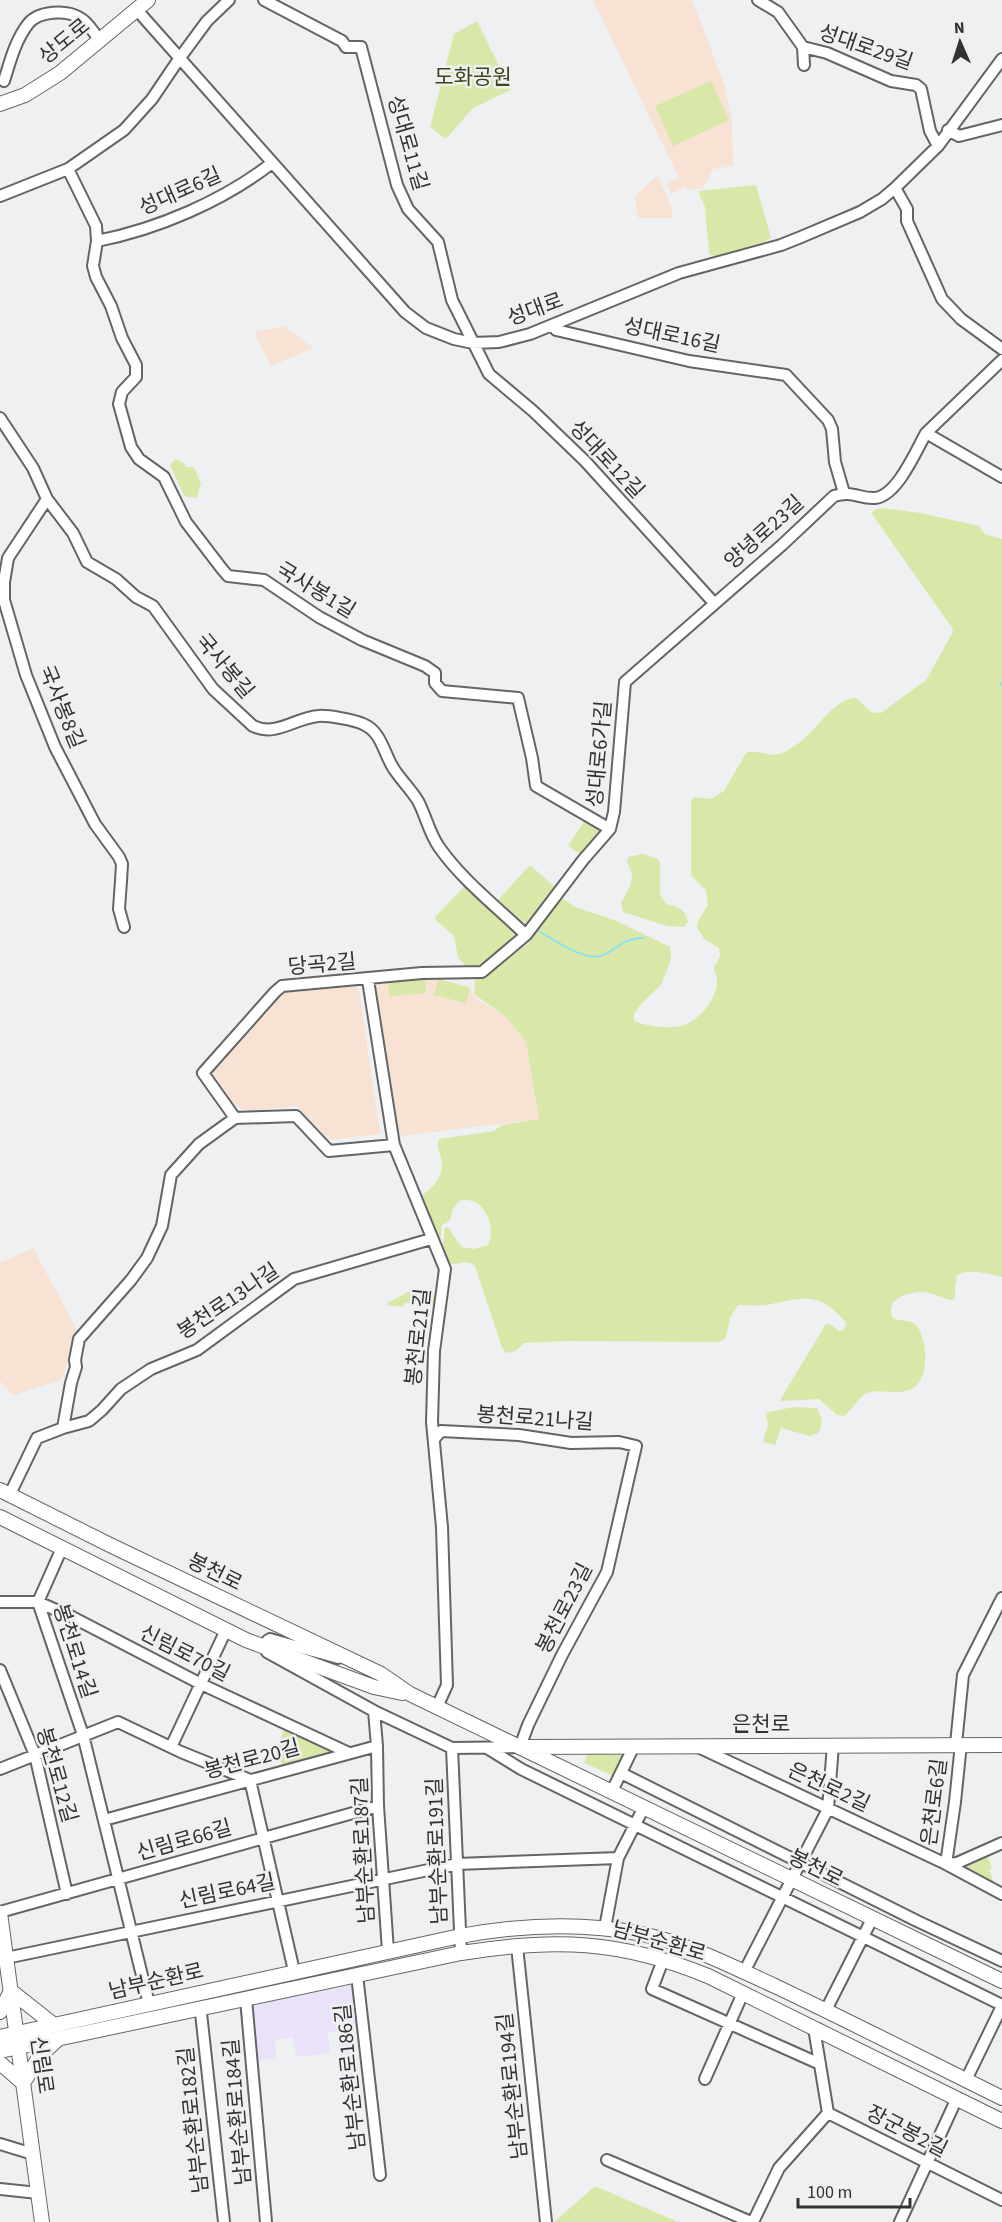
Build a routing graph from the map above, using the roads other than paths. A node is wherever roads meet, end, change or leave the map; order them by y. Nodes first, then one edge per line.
1 (148, 0) edge
2 (228, 0) edge
3 (264, 0) edge
4 (758, 0) edge
5 (137, 10) junction
6 (99, 39) junction
7 (803, 47) junction
8 (178, 59) junction
9 (1002, 59) edge
10 (804, 65) dead end
11 (2, 78) edge
12 (6, 102) edge
13 (1002, 125) edge
14 (948, 130) junction
15 (938, 146) junction
16 (272, 163) junction
17 (68, 169) junction
18 (895, 188) junction
19 (0, 196) edge
20 (97, 241) junction
21 (553, 325) junction
22 (473, 343) junction
23 (1002, 349) edge
24 (1002, 360) edge
25 (0, 417) edge
26 (926, 433) junction
27 (1002, 477) edge
28 (844, 493) junction
29 (47, 499) junction
30 (714, 603) junction
31 (625, 682) joint
32 (610, 829) junction
33 (124, 927) dead end
34 (526, 936) junction
35 (368, 980) junction
36 (235, 1118) junction
37 (394, 1145) junction
38 (431, 1239) junction
39 (63, 1428) junction
40 (435, 1438) junction
41 (636, 1446) joint
42 (3, 1492) edge
43 (0, 1508) edge
44 (0, 1517) edge
45 (65, 1522) junction
46 (59, 1546) junction
47 (1002, 1598) edge
48 (0, 1602) edge
49 (38, 1602) junction
50 (226, 1630) junction
51 (246, 1640) junction
52 (267, 1648) junction
53 (355, 1663) junction
54 (288, 1665) junction
55 (0, 1670) edge
56 (201, 1684) junction
57 (410, 1694) junction
58 (437, 1707) junction
59 (374, 1711) junction
60 (83, 1736) junction
61 (958, 1744) junction
62 (833, 1745) junction
63 (1002, 1745) edge
64 (376, 1746) junction
65 (634, 1746) junction
66 (696, 1746) junction
67 (171, 1747) junction
68 (520, 1747) junction
69 (452, 1748) junction
70 (486, 1748) junction
71 (349, 1753) junction
72 (35, 1755) junction
73 (0, 1769) edge
74 (621, 1773) junction
75 (250, 1780) junction
76 (612, 1791) junction
77 (378, 1806) junction
78 (644, 1807) junction
79 (828, 1809) junction
80 (104, 1820) junction
81 (635, 1825) junction
82 (264, 1838) junction
83 (1002, 1843) edge
84 (618, 1858) junction
85 (801, 1863) junction
86 (457, 1864) junction
87 (946, 1864) junction
88 (118, 1879) junction
89 (383, 1880) junction
90 (791, 1880) junction
91 (67, 1894) junction
92 (1002, 1894) edge
93 (782, 1898) junction
94 (278, 1900) junction
95 (0, 1913) edge
96 (872, 1919) junction
97 (605, 1928) junction
98 (131, 1932) junction
99 (460, 1936) junction
100 (862, 1938) junction
101 (517, 1946) junction
102 (388, 1951) junction
103 (461, 1953) junction
104 (6, 1958) junction
105 (663, 1959) junction
106 (1002, 1960) edge
107 (294, 1971) junction
108 (744, 1972) junction
109 (357, 1975) junction
110 (758, 1978) junction
111 (1002, 1981) edge
112 (7, 1990) edge
113 (747, 1995) junction
114 (246, 1999) junction
115 (149, 2004) junction
116 (1002, 2005) edge
117 (203, 2010) junction
118 (826, 2010) junction
119 (0, 2012) edge
120 (730, 2024) junction
121 (54, 2025) junction
122 (818, 2029) junction
123 (0, 2037) edge
124 (63, 2039) junction
125 (18, 2041) junction
126 (0, 2051) edge
127 (0, 2063) edge
128 (820, 2064) junction
129 (952, 2073) junction
130 (705, 2079) dead end
131 (966, 2080) junction
132 (23, 2083) junction
133 (942, 2090) junction
134 (957, 2098) junction
135 (1002, 2098) edge
136 (828, 2113) junction
137 (1002, 2121) edge
138 (0, 2144) edge
139 (33, 2154) junction
140 (607, 2160) dead end
141 (927, 2164) junction
142 (380, 2175) dead end
143 (0, 2189) edge
144 (38, 2193) junction
145 (1002, 2200) edge
146 (42, 2222) edge
147 (224, 2222) edge
148 (266, 2222) edge
149 (546, 2222) edge
150 (752, 2222) edge
151 (900, 2222) edge

1 - 5 main road, 상도로
2 - 8 street
3 - 22 street, 성대로11길
4 - 7 street, 성대로29길
5 - 6 main road, 상도로
5 - 8 street, 성대로
6 - 11 street
6 - 12 main road, 상도로
7 - 10 street
7 - 15 street, 성대로29길
8 - 16 street, 성대로
8 - 17 street
9 - 14 street, 성대로
11 - 12 street
13 - 14 street
14 - 15 street, 성대로
15 - 18 street, 성대로
16 - 20 street, 성대로6길
16 - 22 street, 성대로
17 - 19 street
17 - 20 street, 국사봉1길
18 - 21 street, 성대로
18 - 23 street
20 - 32 street, 국사봉1길
21 - 22 street, 성대로
21 - 28 street, 성대로16길
22 - 30 street, 성대로12길
24 - 26 street
25 - 29 street, 국사봉길
26 - 27 street
26 - 28 street
28 - 30 street, 양녕로23길
29 - 33 street, 국사봉8길
29 - 34 street, 국사봉길
30 - 31 street, 양녕로23길
31 - 32 street, 성대로6가길
32 - 34 street
34 - 35 street, 당곡2길
35 - 36 street, 당곡2길
35 - 37 street, 봉천로21길
36 - 37 street
36 - 39 street
37 - 38 street, 봉천로21길
38 - 39 street, 봉천로13나길
38 - 40 street, 봉천로21길
39 - 42 street, 봉천로13나길
40 - 41 street, 봉천로21나길
40 - 58 street, 봉천로21길
41 - 68 street, 봉천로23길
42 - 43 main road
42 - 45 main road, 봉천로
44 - 46 main road, 봉천로
45 - 46 main road
45 - 53 main road, 봉천로
46 - 49 street, 봉천로14길
46 - 50 main road, 봉천로
47 - 61 street, 은천로6길
48 - 49 street, 신림로70길
49 - 56 street, 신림로70길
49 - 60 street, 봉천로14길
50 - 51 main road, 봉천로
50 - 56 street
51 - 52 main road, 봉천로
51 - 54 street
52 - 53 street
52 - 54 street
52 - 57 main road, 봉천로
53 - 57 main road, 봉천로
54 - 59 street
55 - 72 street, 봉천로12길
56 - 67 street
56 - 71 street, 신림로70길
57 - 58 main road, 봉천로
58 - 68 main road, 봉천로
59 - 64 street
59 - 69 street
60 - 67 street
60 - 72 street
60 - 80 street, 봉천로14길
61 - 62 main road, 은천로
61 - 63 main road, 은천로
61 - 87 street, 은천로6길
62 - 66 main road, 은천로
62 - 79 street
64 - 71 street, 봉천로20길
64 - 77 street, 남부순환로187길
65 - 66 main road, 은천로
65 - 68 main road, 은천로
65 - 74 street
66 - 79 street, 은천로2길
67 - 75 street
68 - 70 street
68 - 76 main road, 봉천로
69 - 70 street
69 - 86 street, 남부순환로191길
70 - 81 street
71 - 75 street, 봉천로20길
72 - 73 street
72 - 91 street, 봉천로12길
74 - 76 street
74 - 85 street, 봉천로
75 - 80 street, 봉천로20길
75 - 82 street
76 - 78 main road, 봉천로
77 - 82 street, 신림로66길
77 - 89 street, 남부순환로187길
78 - 81 street, 남부순환로
78 - 90 main road, 봉천로
79 - 85 street
79 - 87 street, 은천로2길
80 - 88 street, 봉천로14길
81 - 84 street, 남부순환로
81 - 93 street
82 - 88 street, 신림로66길
82 - 94 street
83 - 87 street
84 - 86 street, 신림로64길
84 - 97 street, 남부순환로
85 - 90 street
85 - 106 street, 봉천로
86 - 89 street, 신림로64길
86 - 99 street, 남부순환로191길
87 - 92 street, 은천로2길
88 - 91 street, 신림로66길
88 - 98 street, 봉천로14길
89 - 94 street, 신림로64길
89 - 102 street, 남부순환로187길
90 - 93 street
90 - 96 main road, 봉천로
91 - 95 street, 신림로66길
93 - 100 street
93 - 108 street
94 - 98 street, 신림로64길
94 - 107 street
95 - 104 main road, 신림로
96 - 100 street
96 - 111 main road, 봉천로
97 - 99 main road, 남부순환로
97 - 108 main road, 남부순환로
98 - 104 street, 신림로64길
98 - 115 street, 봉천로14길
99 - 102 main road, 남부순환로
99 - 103 street, 남부순환로191길
100 - 116 street
100 - 118 street
101 - 103 main road, 남부순환로
101 - 105 main road, 남부순환로
101 - 149 street, 남부순환로194길
102 - 107 main road, 남부순환로
103 - 109 main road, 남부순환로
104 - 112 main road, 신림로
105 - 113 main road, 남부순환로
105 - 120 street
107 - 115 main road, 남부순환로
108 - 110 main road, 남부순환로
109 - 114 main road, 남부순환로
109 - 142 street, 남부순환로186길
110 - 113 main road
110 - 118 main road, 남부순환로
112 - 119 main road
112 - 121 main road
112 - 125 main road, 신림로
113 - 120 street
113 - 122 main road, 남부순환로
114 - 117 main road, 남부순환로
114 - 148 street, 남부순환로184길
115 - 121 main road, 남부순환로
116 - 131 street
117 - 124 main road, 남부순환로
117 - 147 street, 남부순환로182길
118 - 129 main road, 남부순환로
120 - 128 street
120 - 130 street
121 - 125 main road, 남부순환로
122 - 128 street
122 - 133 main road, 남부순환로
123 - 125 main road, 남부순환로
124 - 125 main road, 남부순환로
124 - 132 main road
125 - 126 main road, 남부순환로
125 - 132 main road, 신림로
127 - 132 main road
128 - 136 street
129 - 131 main road, 남부순환로
129 - 133 main road
131 - 135 main road, 남부순환로
132 - 139 main road, 신림로
133 - 134 main road, 남부순환로
134 - 137 main road, 남부순환로
134 - 141 street
136 - 141 street, 장군봉2길
136 - 150 street
138 - 139 street
139 - 144 main road, 신림로
140 - 150 street
141 - 145 street, 장군봉2길
141 - 151 street
143 - 144 street
144 - 146 main road, 신림로

